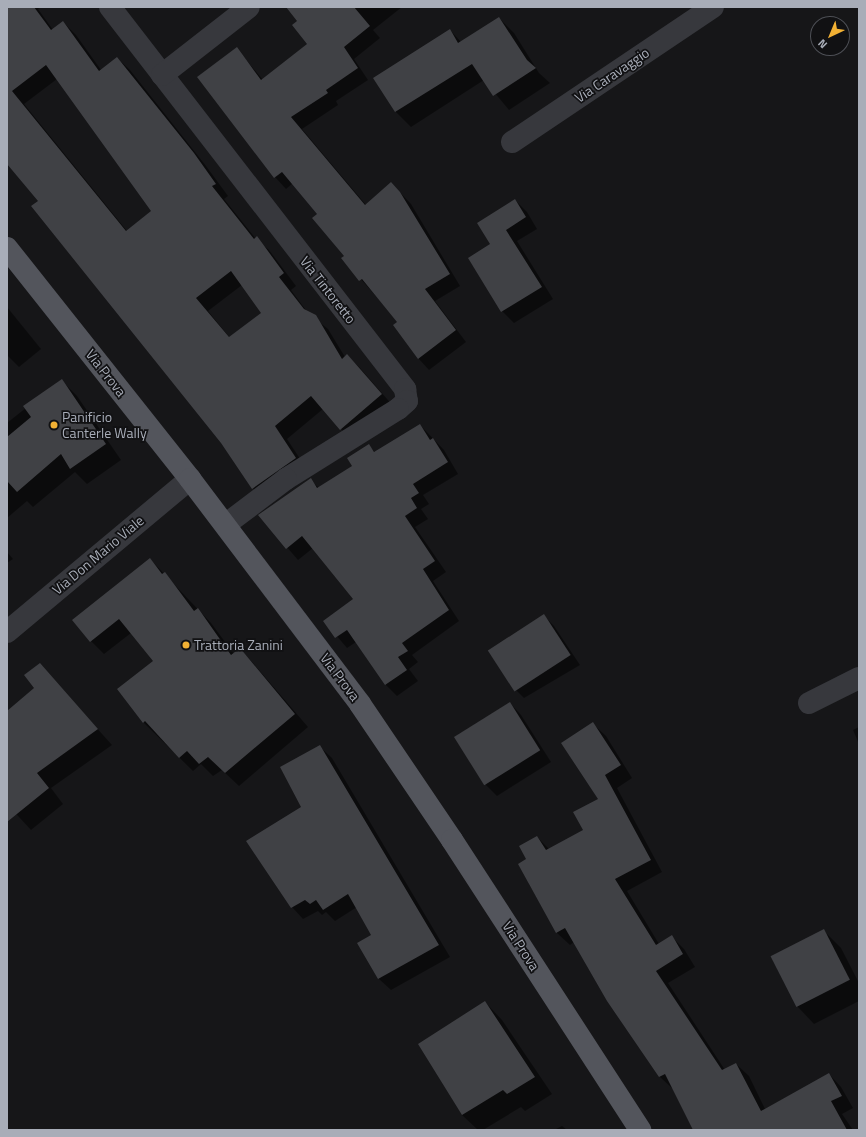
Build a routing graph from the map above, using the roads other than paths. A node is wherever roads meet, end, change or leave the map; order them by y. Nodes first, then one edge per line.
1 (110, 7) edge
2 (249, 7) edge
3 (713, 7) edge
4 (162, 75) junction
5 (512, 142) dead end
6 (7, 248) edge
7 (190, 479) junction
8 (225, 525) junction
9 (7, 632) edge
10 (859, 678) edge
11 (810, 703) dead end
12 (640, 1130) edge

1 - 4 street, Via Tintoretto
2 - 4 street
3 - 5 street, Via Caravaggio
4 - 8 street, Via Tintoretto
6 - 7 main road, Via Prova
7 - 8 main road, Via Prova
7 - 9 street, Via Don Mario Viale
8 - 12 main road, Via Prova
10 - 11 street

